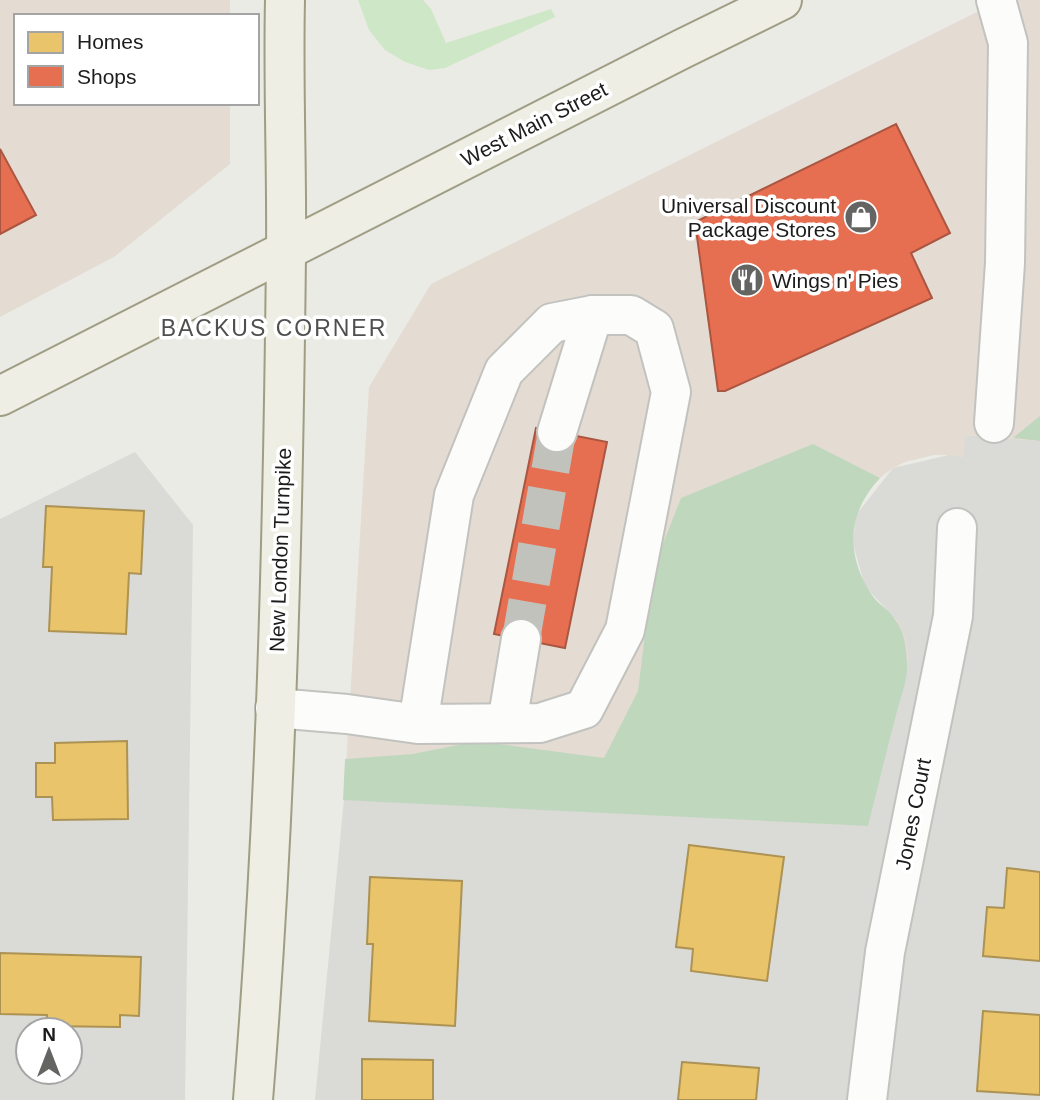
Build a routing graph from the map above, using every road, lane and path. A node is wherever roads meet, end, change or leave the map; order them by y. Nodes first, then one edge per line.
1 (285, 0) edge
2 (782, 0) edge
3 (996, 0) edge
4 (286, 250) junction
5 (593, 315) junction
6 (0, 396) edge
7 (995, 423) dead end
8 (557, 432) tunnel mouth
9 (957, 528) dead end
10 (521, 639) tunnel mouth
11 (275, 708) junction
12 (507, 723) junction
13 (418, 724) junction
14 (253, 1100) edge
15 (867, 1100) edge

1 - 4 main road, New London Turnpike
2 - 4 main road, West Main Street
3 - 7 street
4 - 6 main road, West Main Street
4 - 11 main road, New London Turnpike
5 - 8 street
5 - 12 street
5 - 13 street
9 - 15 street, Jones Court
10 - 12 street
11 - 13 street
11 - 14 main road, New London Turnpike
12 - 13 street

